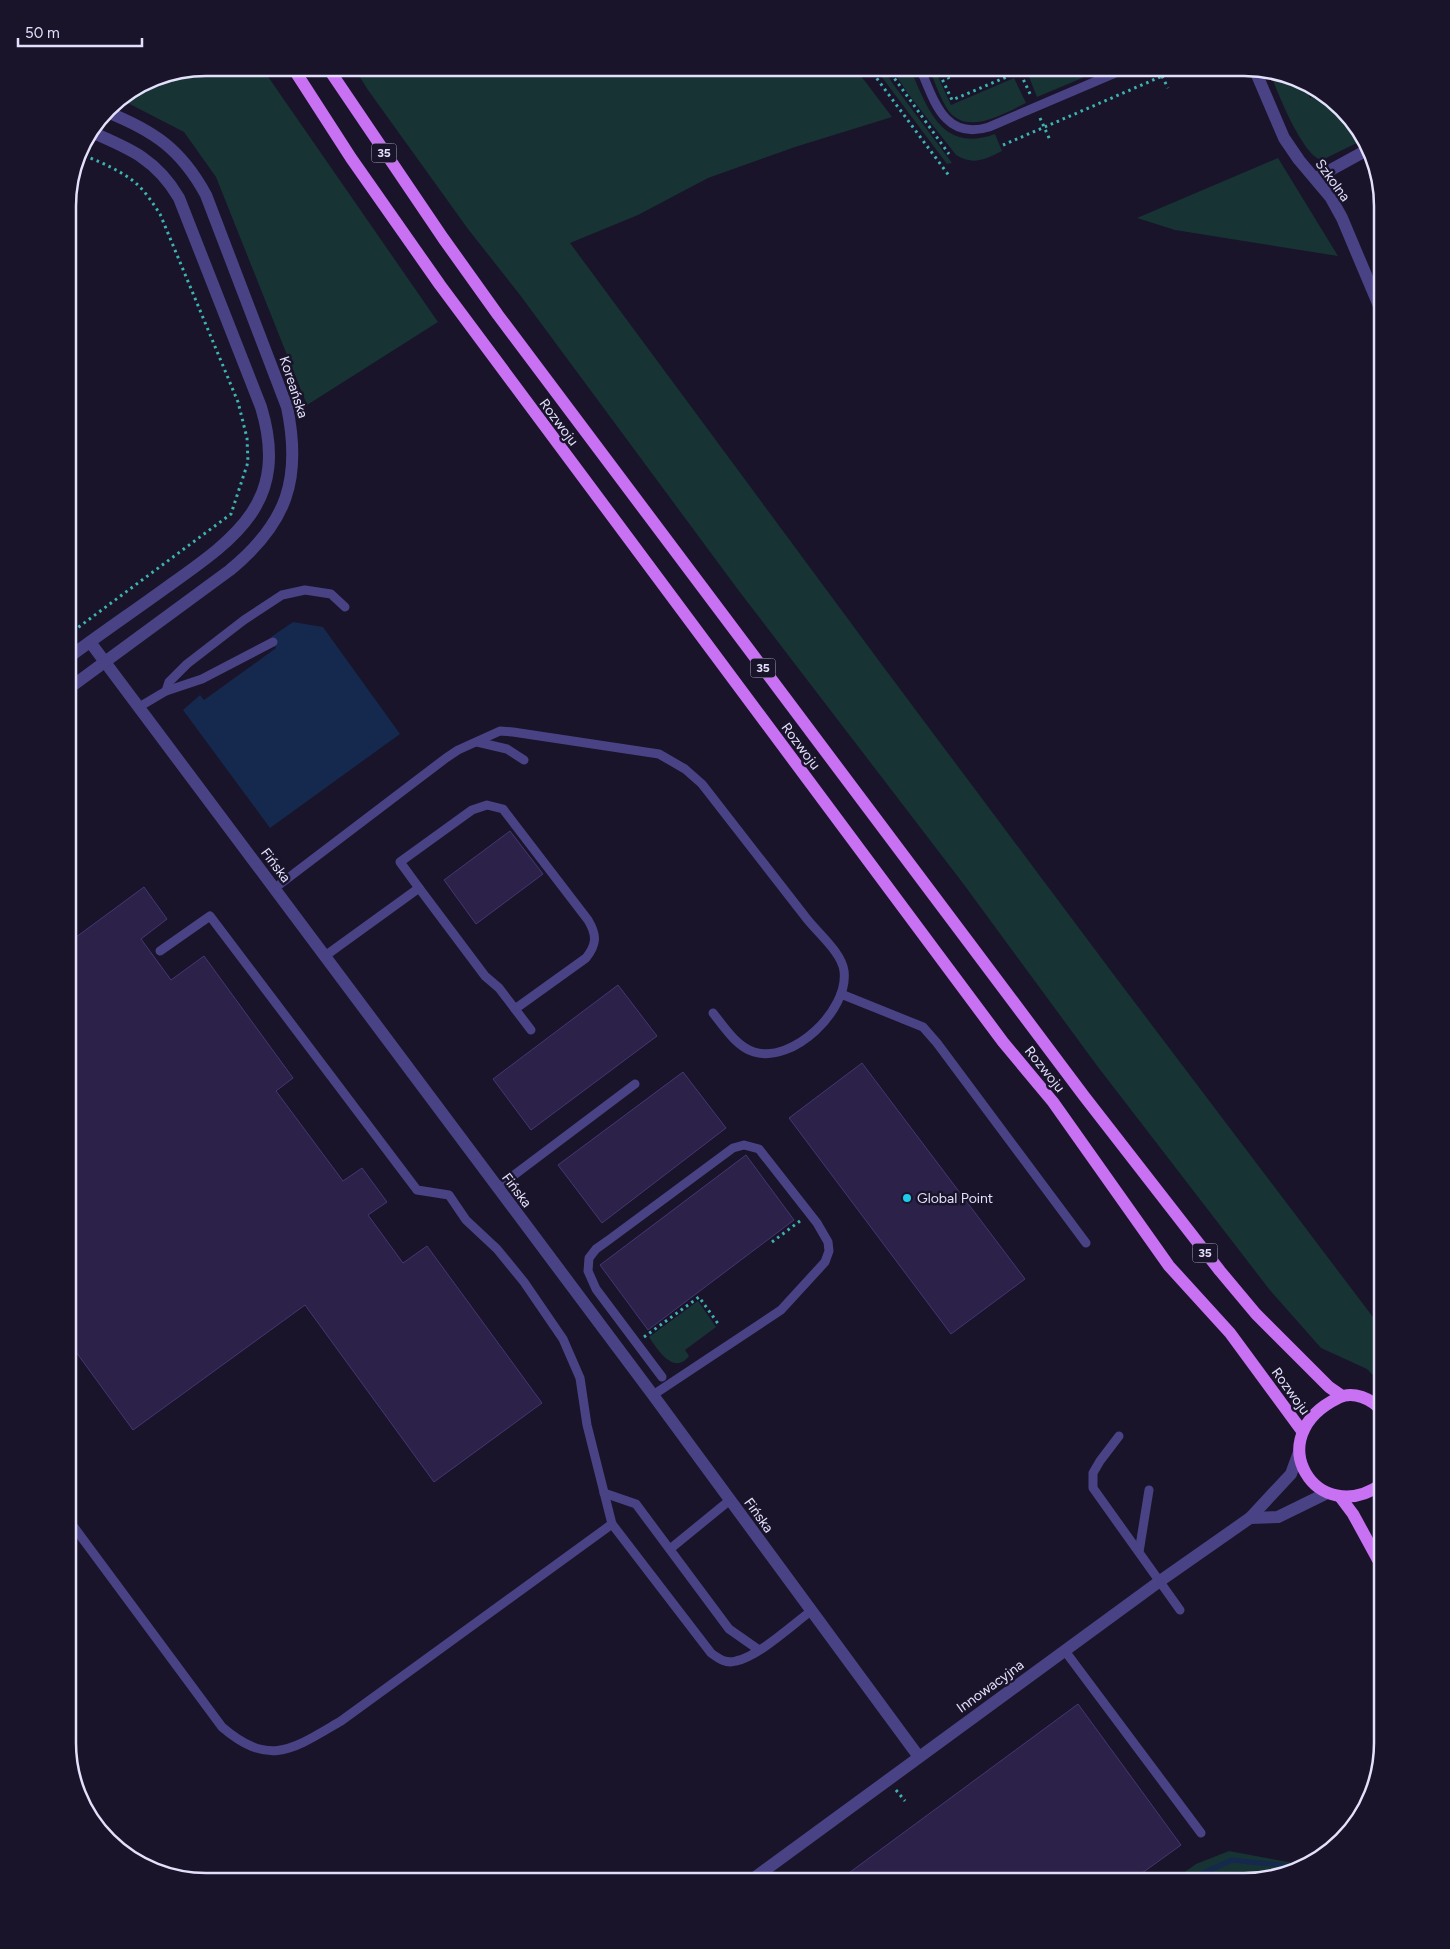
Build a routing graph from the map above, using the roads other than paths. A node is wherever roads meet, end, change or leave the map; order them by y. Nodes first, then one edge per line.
1 (298, 76) edge
2 (333, 76) edge
3 (924, 77) edge
4 (1106, 77) edge
5 (1258, 78) edge
6 (114, 115) edge
7 (98, 135) edge
8 (1362, 153) edge
9 (1316, 178) junction
10 (1374, 293) edge
11 (346, 607) dead end
12 (90, 642) junction
13 (273, 642) dead end
14 (77, 652) edge
15 (105, 662) junction
16 (77, 683) edge
17 (166, 691) junction
18 (139, 707) junction
19 (477, 742) junction
20 (524, 760) dead end
21 (275, 888) junction
22 (419, 888) junction
23 (160, 951) dead end
24 (325, 956) junction
25 (841, 994) junction
26 (515, 1009) junction
27 (713, 1014) dead end
28 (530, 1030) dead end
29 (635, 1084) dead end
30 (497, 1188) junction
31 (1086, 1243) dead end
32 (662, 1377) dead end
33 (653, 1395) junction
34 (1342, 1396) junction
35 (1374, 1404) edge
36 (1302, 1431) junction
37 (1119, 1436) dead end
38 (1299, 1452) junction
39 (1374, 1489) edge
40 (1149, 1490) dead end
41 (604, 1493) junction
42 (1327, 1493) junction
43 (1341, 1498) junction
44 (730, 1500) junction
45 (1250, 1518) junction
46 (612, 1524) junction
47 (76, 1530) edge
48 (670, 1549) junction
49 (1139, 1552) junction
50 (1374, 1552) edge
51 (1160, 1581) junction
52 (1180, 1610) dead end
53 (812, 1611) junction
54 (759, 1650) junction
55 (1065, 1651) junction
56 (919, 1757) junction
57 (1201, 1833) dead end
58 (761, 1873) edge

1 - 36 main road, Rozwoju / 35
2 - 34 main road, Rozwoju / 35
3 - 4 lane
5 - 9 street, Szkolna
6 - 15 street, Koreańska
7 - 12 street
8 - 9 street
9 - 10 street, Szkolna
11 - 17 lane
12 - 14 street
12 - 15 street, Fińska
13 - 17 lane
15 - 16 street, Koreańska
15 - 18 street, Fińska
17 - 18 lane
18 - 21 street, Fińska
19 - 20 lane
19 - 21 lane
19 - 25 lane
21 - 24 street, Fińska
22 - 24 lane
22 - 26 lane
22 - 26 lane
23 - 41 lane
24 - 30 street, Fińska
25 - 27 lane
25 - 31 lane
26 - 28 lane
29 - 30 lane
30 - 33 street, Fińska
32 - 33 lane
33 - 44 street, Fińska
34 - 35 main road
34 - 36 main road
36 - 38 main road
37 - 49 lane
38 - 42 main road
38 - 45 street, Innowacyjna
39 - 43 main road
40 - 49 lane
41 - 46 lane
41 - 48 lane
42 - 43 main road
42 - 45 street
43 - 50 main road
44 - 48 lane
44 - 53 street, Fińska
45 - 51 street, Innowacyjna
46 - 47 lane
46 - 54 lane
48 - 54 lane
49 - 51 lane
51 - 52 lane
51 - 55 street, Innowacyjna
53 - 54 lane
53 - 56 street, Fińska
55 - 56 street, Innowacyjna
55 - 57 lane
56 - 58 street, Innowacyjna

